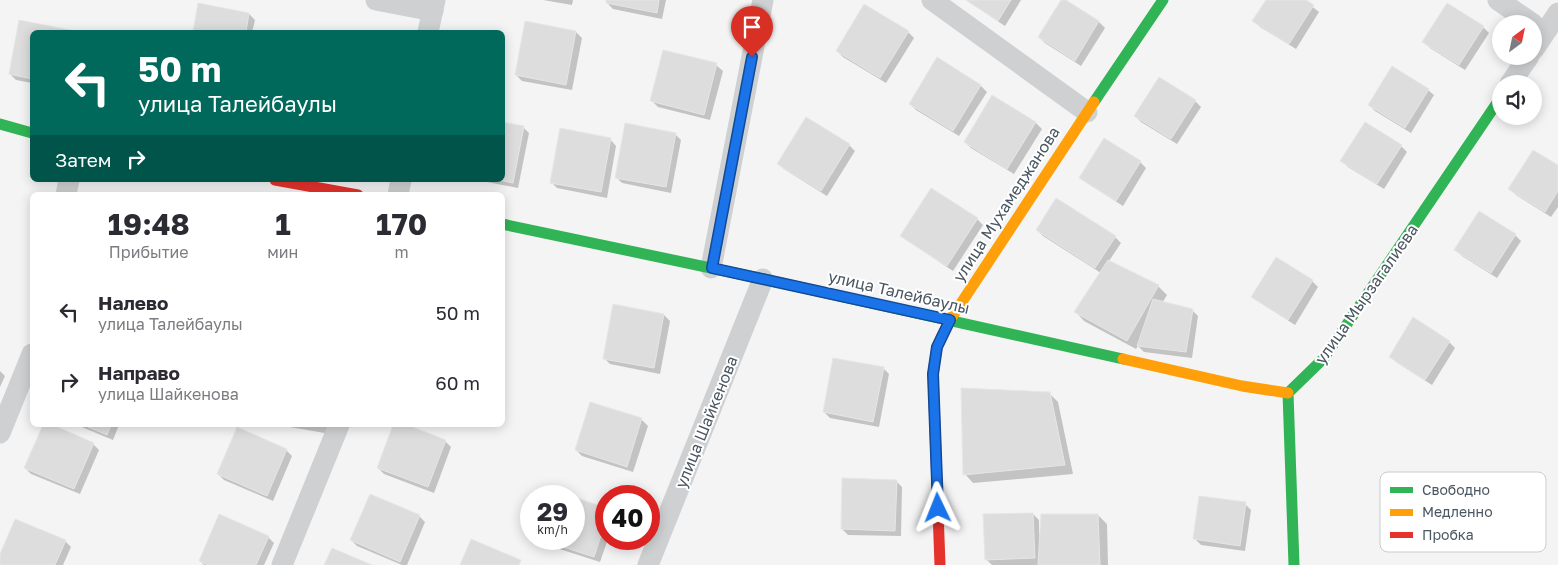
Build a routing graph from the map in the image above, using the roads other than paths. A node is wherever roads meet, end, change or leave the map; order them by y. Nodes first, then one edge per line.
1 (376, 0) edge
2 (763, 0) edge
3 (932, 0) edge
4 (1163, 0) edge
5 (1498, 0) edge
6 (434, 5) edge
7 (1558, 13) edge
8 (1517, 15) edge
9 (428, 30) edge
10 (1542, 33) edge
11 (1492, 110) edge
12 (1087, 112) junction
13 (0, 124) edge
14 (30, 132) edge
15 (285, 182) edge
16 (341, 192) edge
17 (505, 225) edge
18 (712, 268) junction
19 (763, 279) junction
20 (950, 320) junction
21 (30, 359) edge
22 (1288, 393) junction
23 (338, 427) edge
24 (0, 433) edge
25 (282, 565) edge
26 (648, 565) edge
27 (940, 565) edge
28 (1294, 565) edge

1 - 6 street
2 - 18 street
3 - 12 street
4 - 12 street, улица Мухамеджанова
5 - 8 street
6 - 9 street
7 - 10 street
11 - 22 street, улица Мырзагалиева
12 - 20 street, улица Мухамеджанова
13 - 14 street
15 - 16 street
17 - 18 street, улица Талейбаулы
18 - 19 street, улица Талейбаулы
19 - 20 street, улица Талейбаулы
19 - 26 street, улица Шайкенова
20 - 22 street, улица Талейбаулы
20 - 27 street, улица Мухамеджанова
21 - 24 street
22 - 28 street
23 - 25 street

